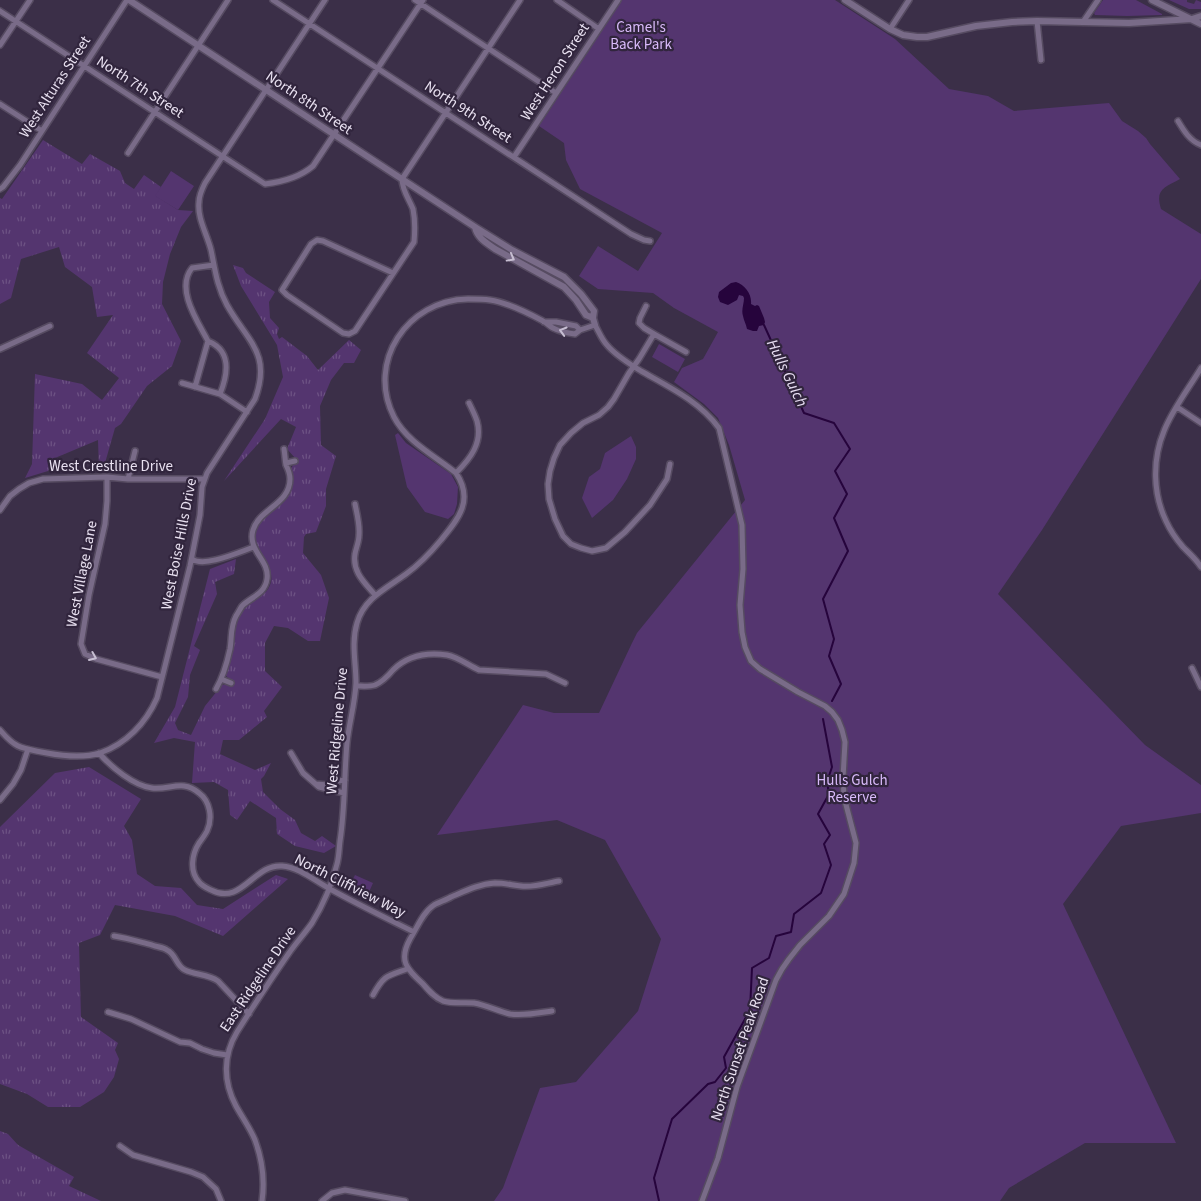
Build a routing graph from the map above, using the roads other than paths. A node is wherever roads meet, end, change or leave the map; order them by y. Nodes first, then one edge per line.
1 (30, 0) edge
2 (128, 0) edge
3 (228, 0) edge
4 (273, 0) edge
5 (325, 0) edge
6 (415, 0) edge
7 (520, 0) edge
8 (557, 0) edge
9 (618, 0) edge
10 (845, 0) edge
11 (909, 0) edge
12 (1098, 0) edge
13 (1152, 0) edge
14 (422, 2) edge
15 (0, 11) edge
16 (1201, 16) edge
17 (1192, 19) junction
18 (16, 21) junction
19 (1037, 21) junction
20 (1083, 22) junction
21 (310, 24) junction
22 (1201, 24) edge
23 (599, 28) junction
24 (890, 29) junction
25 (198, 45) junction
26 (0, 46) edge
27 (488, 48) junction
28 (1041, 60) dead end
29 (84, 66) junction
30 (378, 68) junction
31 (266, 89) junction
32 (556, 93) junction
33 (0, 104) edge
34 (155, 112) junction
35 (446, 113) junction
36 (1178, 121) dead end
37 (42, 131) junction
38 (334, 134) junction
39 (1201, 144) edge
40 (128, 153) dead end
41 (223, 156) junction
42 (514, 157) junction
43 (402, 179) junction
44 (2, 188) edge
45 (650, 241) dead end
46 (214, 265) junction
47 (393, 273) junction
48 (646, 306) dead end
49 (544, 322) junction
50 (596, 325) junction
51 (50, 326) dead end
52 (580, 330) junction
53 (654, 334) junction
54 (208, 341) junction
55 (0, 350) edge
56 (686, 352) dead end
57 (634, 366) junction
58 (1201, 368) edge
59 (182, 383) dead end
60 (195, 386) junction
61 (220, 394) junction
62 (469, 403) dead end
63 (1177, 407) junction
64 (247, 412) junction
65 (1201, 423) edge
66 (284, 450) dead end
67 (135, 451) dead end
68 (295, 460) dead end
69 (286, 462) junction
70 (670, 464) dead end
71 (456, 473) junction
72 (106, 478) junction
73 (128, 479) junction
74 (204, 479) junction
75 (355, 504) dead end
76 (0, 510) edge
77 (254, 547) junction
78 (192, 559) junction
79 (1201, 566) edge
80 (374, 595) junction
81 (1192, 668) dead end
82 (162, 677) junction
83 (222, 679) junction
84 (231, 683) dead end
85 (565, 683) dead end
86 (356, 686) junction
87 (1201, 686) edge
88 (216, 689) dead end
89 (0, 730) edge
90 (28, 749) junction
91 (99, 753) junction
92 (291, 753) dead end
93 (345, 780) junction
94 (330, 783) junction
95 (316, 784) junction
96 (330, 790) junction
97 (344, 793) junction
98 (0, 800) edge
99 (558, 881) dead end
100 (329, 889) junction
101 (414, 932) junction
102 (114, 936) dead end
103 (408, 969) junction
104 (373, 995) dead end
105 (552, 1011) dead end
106 (108, 1012) dead end
107 (249, 1014) junction
108 (227, 1055) junction
109 (120, 1146) dead end
110 (221, 1201) edge
111 (262, 1201) edge
112 (322, 1201) edge
113 (405, 1201) edge
114 (702, 1201) edge

1 - 18 street
2 - 25 street, North 8th Street
2 - 29 street, West Alturas Street
3 - 25 street
4 - 21 street, North 9th Street
5 - 21 street
6 - 14 street
7 - 27 street
8 - 23 street
9 - 23 street, West Heron Street
10 - 24 street
11 - 24 street
12 - 20 street
13 - 17 street
14 - 27 street
14 - 30 street
15 - 18 street, North 7th Street
16 - 17 street
17 - 20 street
17 - 22 street
18 - 26 street
18 - 29 street, North 7th Street
19 - 20 street
19 - 24 street
19 - 28 street
21 - 30 street, North 9th Street
21 - 31 street
23 - 32 street, West Heron Street
25 - 31 street, North 8th Street
25 - 34 street
27 - 32 street
27 - 35 street
29 - 34 street, North 7th Street
29 - 37 street, West Alturas Street
30 - 35 street, North 9th Street
30 - 38 street
31 - 38 street, North 8th Street
31 - 41 street
32 - 42 street, West Heron Street
33 - 37 street
34 - 40 street
34 - 41 street, North 7th Street
35 - 42 street, North 9th Street
35 - 43 street
36 - 39 street
37 - 44 street, West Alturas Street
38 - 41 street, North 7th Street
38 - 43 street, North 8th Street
41 - 46 street, West Boise Hills Drive
42 - 45 street, North 9th Street
43 - 47 street
43 - 50 street, North 8th Street
46 - 54 street
46 - 64 street, West Boise Hills Drive
47 - 47 street
48 - 53 street
49 - 52 street
52 -> 49 street
49 - 71 street
50 - 52 street
50 - 57 street, North 8th Street
51 - 55 street
53 - 56 street
53 - 57 street
54 - 60 street
54 - 61 street
57 - 70 street
57 - 114 street, North Sunset Peak Road
58 - 63 street
59 - 60 street
60 - 61 street
61 - 64 street
62 - 71 street
63 - 65 street
63 - 79 street
64 - 74 street, West Boise Hills Drive
66 - 69 street
67 - 73 street
68 - 69 street
69 - 77 street
71 - 80 street, West Ridgeline Drive
72 - 73 street, West Crestline Drive
72 - 76 street, West Crestline Drive
72 -> 82 street, West Village Lane
73 - 74 street, West Crestline Drive
74 - 78 street, West Boise Hills Drive
75 - 80 street
77 - 78 street
77 - 83 street
78 - 82 street, West Boise Hills Drive
80 - 86 street, West Ridgeline Drive
81 - 87 street
82 - 91 street, West Boise Hills Drive
83 - 84 street
83 - 88 street
85 - 86 street
86 - 93 street, West Ridgeline Drive
89 - 90 street
90 - 91 street
90 - 98 street
91 - 100 street, North Cliffview Way
92 - 95 street
93 - 94 street
93 - 97 street, West Ridgeline Drive
94 - 95 street
94 - 96 street
95 - 96 street
96 - 97 street
97 - 100 street, West Ridgeline Drive
99 - 101 street
100 - 101 street, North Cliffview Way
100 - 107 street, East Ridgeline Drive
101 - 103 street
102 - 107 street
103 - 104 street
103 - 105 street
106 - 108 street
107 - 108 street, East Ridgeline Drive
108 - 111 street, East Ridgeline Drive
109 - 110 street
112 - 113 street

